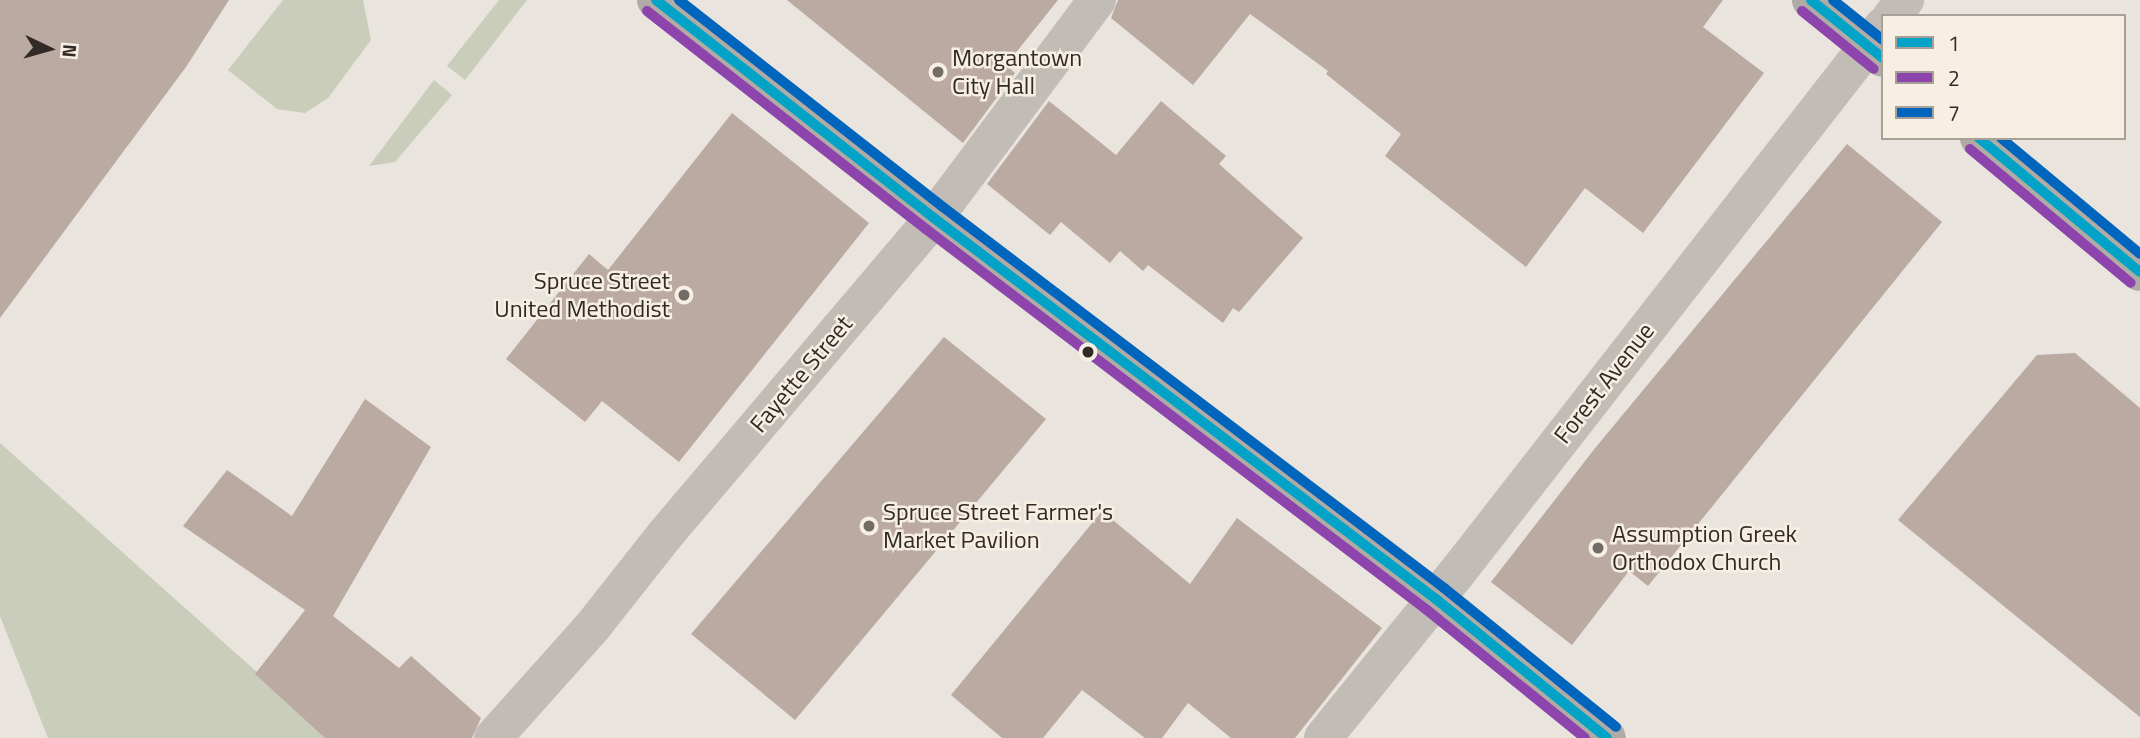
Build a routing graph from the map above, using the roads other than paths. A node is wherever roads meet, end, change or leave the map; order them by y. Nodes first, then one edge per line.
1 (656, 0) edge
2 (1097, 0) edge
3 (1811, 0) edge
4 (1905, 0) edge
5 (1894, 14) edge
6 (1878, 43) edge
7 (1981, 140) edge
8 (934, 218) junction
9 (2140, 272) edge
10 (1436, 599) junction
11 (493, 738) edge
12 (1323, 738) edge
13 (1607, 738) edge

1 - 8 main road
2 - 8 street, Fayette Street
3 - 6 main road
4 - 5 street
6 - 10 street, Forest Avenue
7 - 9 main road
8 - 10 main road
8 - 11 street, Fayette Street
10 - 12 street, Forest Avenue
10 - 13 main road

